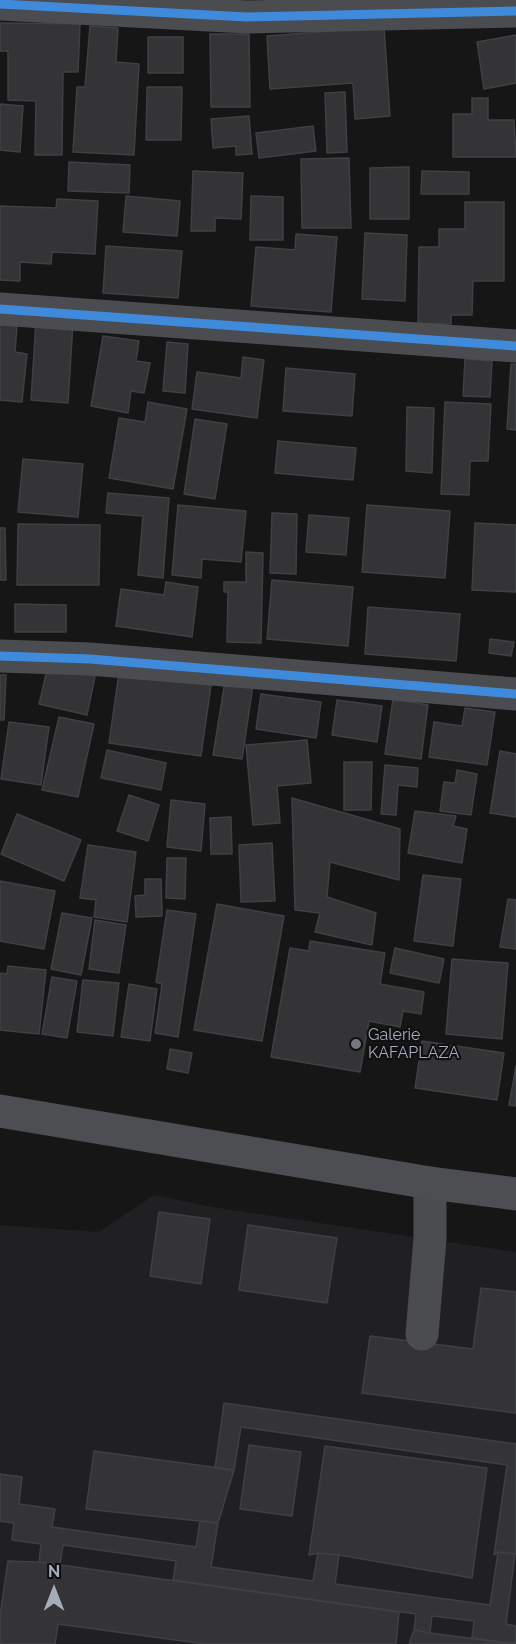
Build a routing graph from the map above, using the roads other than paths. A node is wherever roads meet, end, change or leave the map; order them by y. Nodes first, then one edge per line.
1 (0, 4) edge
2 (516, 11) edge
3 (0, 309) edge
4 (516, 346) edge
5 (0, 656) edge
6 (516, 694) edge
7 (0, 1111) edge
8 (430, 1183) junction
9 (516, 1194) edge
10 (422, 1334) dead end

1 - 2 street
3 - 4 street
5 - 6 street
7 - 8 highway
8 - 9 highway
8 - 10 street

